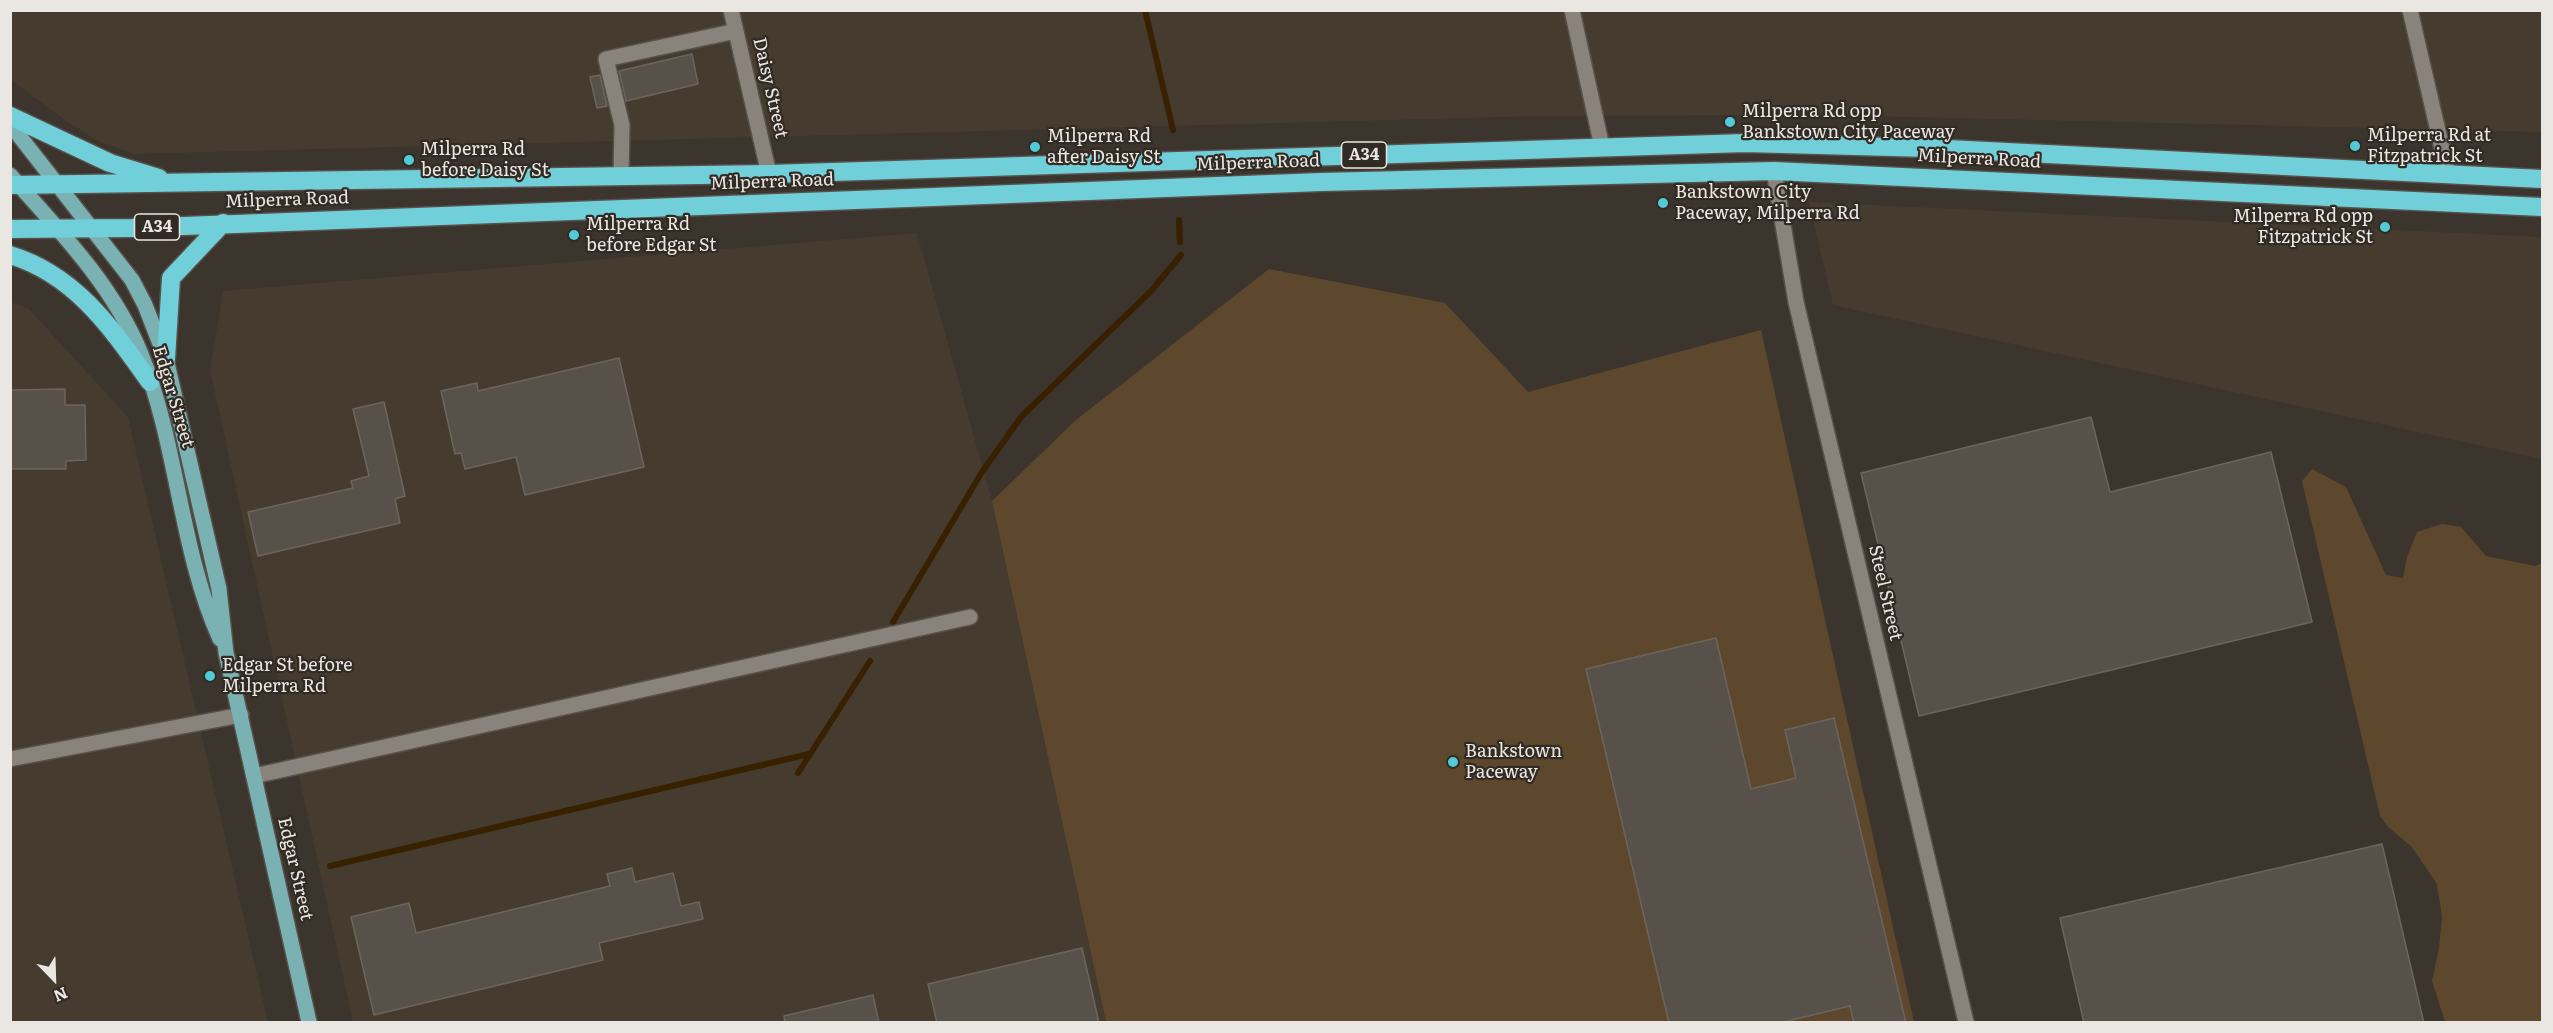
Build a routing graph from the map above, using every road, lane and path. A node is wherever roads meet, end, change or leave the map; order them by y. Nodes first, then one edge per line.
1 (731, 10) edge
2 (1572, 10) edge
3 (2410, 10) edge
4 (736, 31) junction
5 (10, 116) edge
6 (10, 124) edge
7 (1602, 147) junction
8 (1774, 171) junction
9 (769, 174) junction
10 (2448, 174) junction
11 (621, 177) junction
12 (2542, 179) edge
13 (13, 181) edge
14 (184, 184) junction
15 (60, 185) junction
16 (2542, 207) edge
17 (223, 223) junction
18 (56, 228) junction
19 (91, 228) junction
20 (10, 229) edge
21 (10, 255) edge
22 (166, 359) junction
23 (150, 382) junction
24 (970, 617) dead end
25 (226, 653) junction
26 (241, 715) junction
27 (10, 759) edge
28 (254, 777) junction
29 (309, 1023) edge
30 (1966, 1023) edge

1 - 4 street, Daisy Street
2 - 7 street
3 - 10 street
4 - 9 street, Daisy Street
4 - 11 street
5 - 14 highway
6 - 15 main road, Edgar Street
7 - 9 highway, Milperra Road / A34
7 - 10 highway, Milperra Road / A34
8 - 16 highway, Milperra Road / A34
8 - 17 highway, Milperra Road / A34
8 - 30 street, Steel Street
9 - 11 highway, Milperra Road / A34
10 - 12 highway, Milperra Road / A34
11 - 14 highway, Milperra Road / A34
13 - 15 highway, Milperra Road / A34
13 - 18 main road, Edgar Street
14 - 15 highway, Milperra Road / A34
15 - 19 main road, Edgar Street
17 - 19 highway, Milperra Road / A34
17 - 22 highway
18 - 19 highway, Milperra Road / A34
18 - 20 highway, Milperra Road / A34
18 - 23 main road, Edgar Street
19 - 22 main road, Edgar Street
21 - 23 highway
22 - 25 main road, Edgar Street
23 - 25 main road, Edgar Street
24 - 28 street
25 - 26 main road, Edgar Street
26 - 27 street
26 - 28 main road, Edgar Street
28 - 29 main road, Edgar Street

